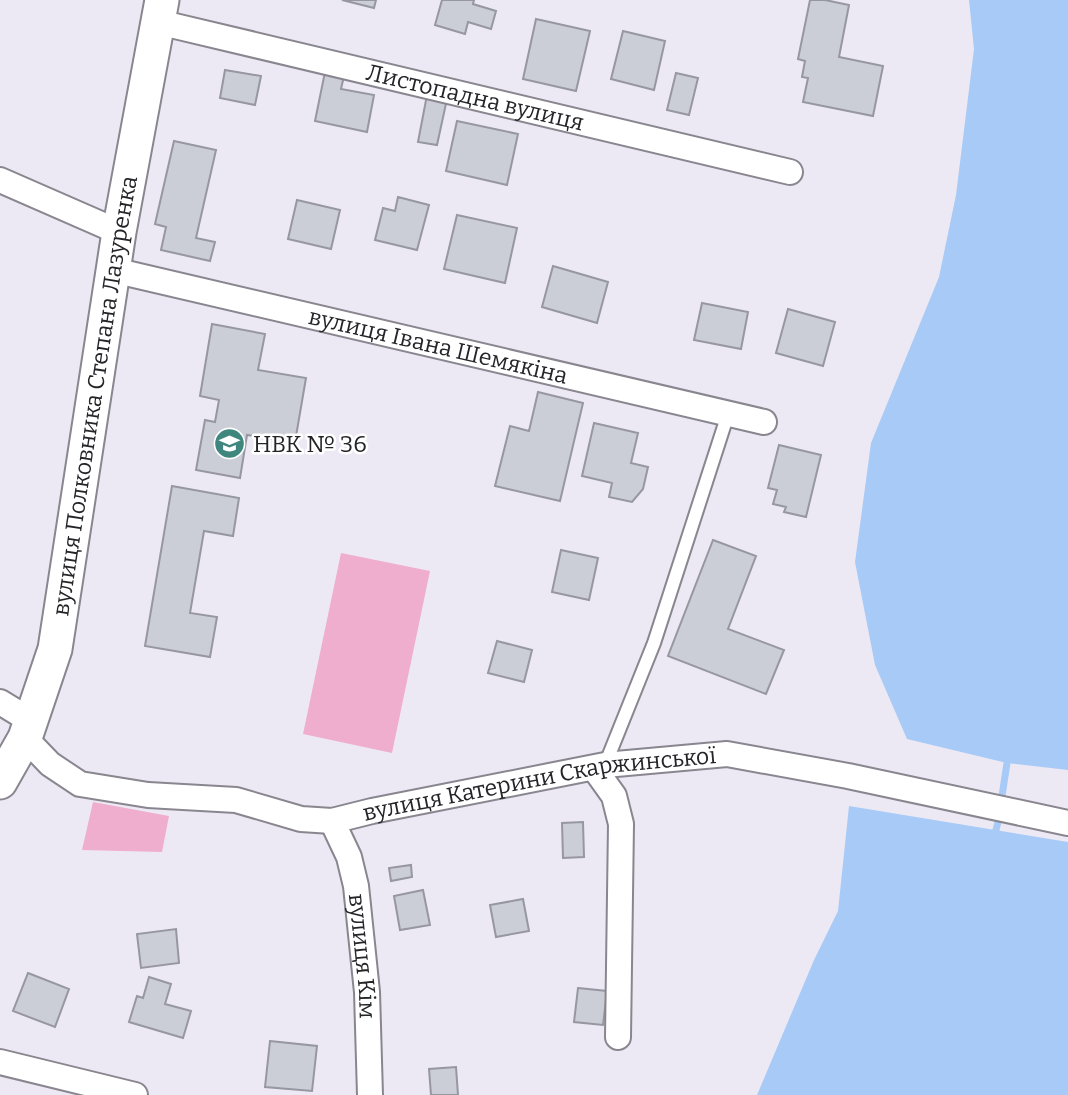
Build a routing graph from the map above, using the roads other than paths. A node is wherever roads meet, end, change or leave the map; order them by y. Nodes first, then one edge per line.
1 (160, 11) edge
2 (790, 172) dead end
3 (0, 180) edge
4 (119, 232) junction
5 (113, 270) junction
6 (728, 414) junction
7 (764, 422) dead end
8 (0, 702) edge
9 (28, 729) junction
10 (600, 766) junction
11 (0, 782) edge
12 (332, 821) junction
13 (1068, 823) edge
14 (618, 1037) dead end
15 (0, 1062) edge
16 (135, 1095) edge
17 (370, 1095) edge

1 - 2 street, Листопадна вулиця
1 - 4 street, вулиця Полковника Степана Лазуренка
3 - 4 street
4 - 5 street, вулиця Полковника Степана Лазуренка
5 - 6 street, вулиця Івана Шемякіна
5 - 9 street, вулиця Полковника Степана Лазуренка
6 - 7 street, вулиця Івана Шемякіна
6 - 10 lane
8 - 9 street, вулиця Катерини Скаржинської
9 - 11 street, вулиця Полковника Степана Лазуренка
9 - 12 street, вулиця Катерини Скаржинської
10 - 12 street, вулиця Катерини Скаржинської
10 - 13 street, вулиця Катерини Скаржинської
10 - 14 street
12 - 17 street, вулиця Кім
15 - 16 street

